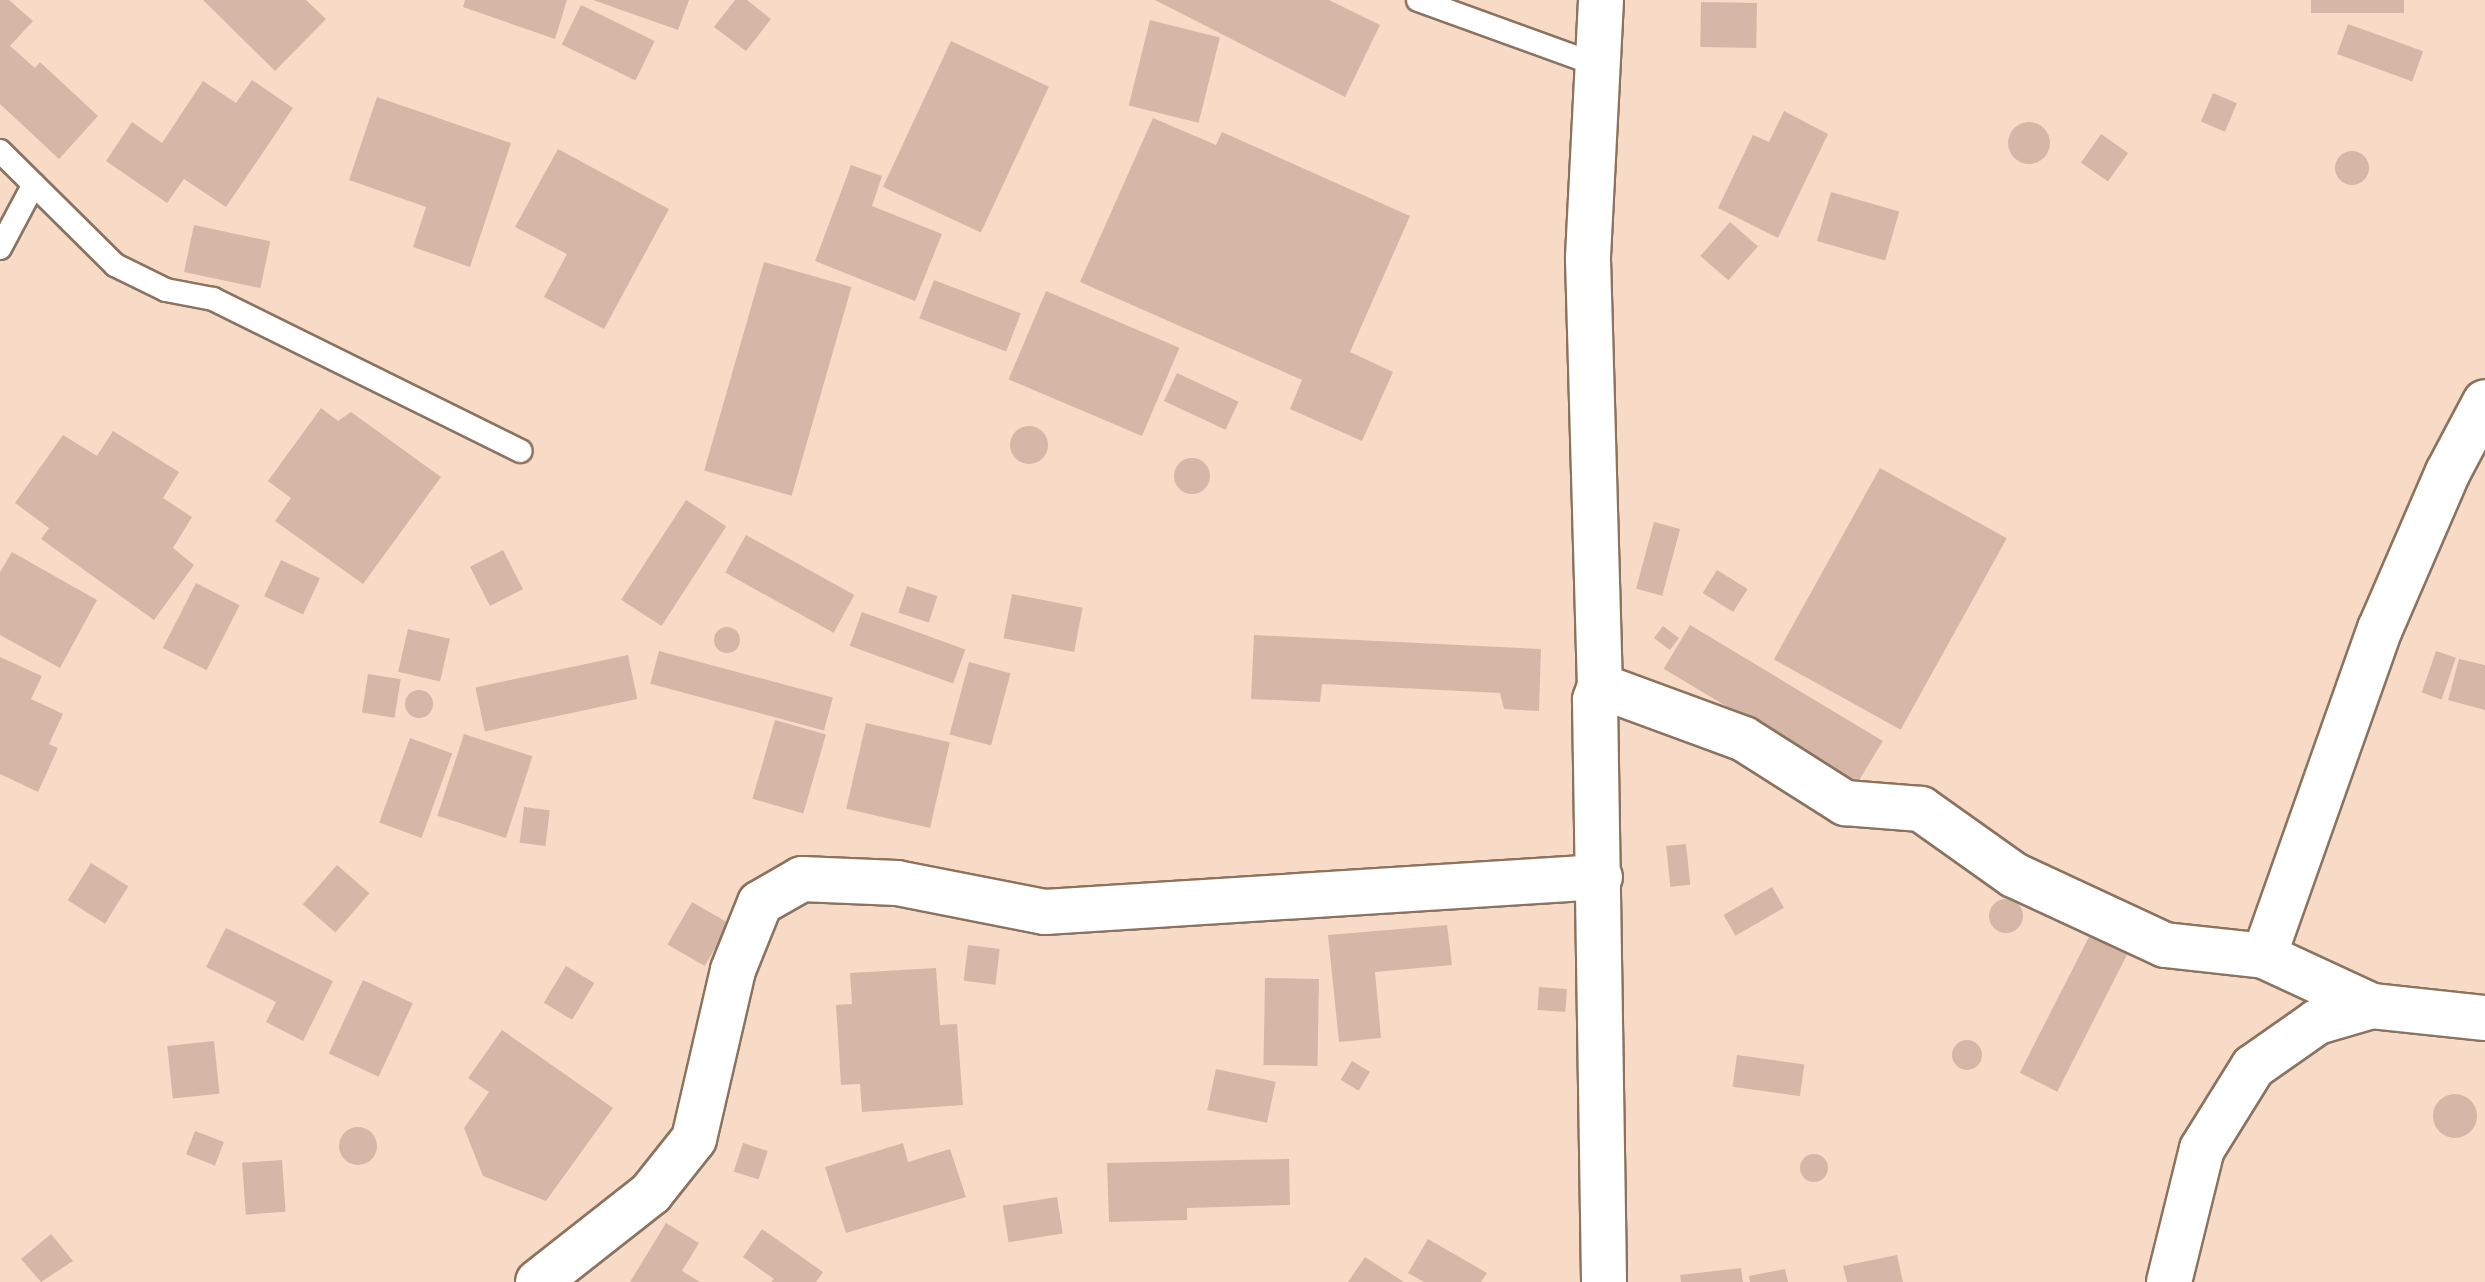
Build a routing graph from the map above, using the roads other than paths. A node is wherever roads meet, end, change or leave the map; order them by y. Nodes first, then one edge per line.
1 (1418, 0) edge
2 (1601, 0) edge
3 (1600, 66) junction
4 (0, 151) edge
5 (34, 184) junction
6 (0, 248) edge
7 (2485, 402) edge
8 (521, 451) dead end
9 (1600, 686) junction
10 (1600, 877) junction
11 (2264, 956) junction
12 (2372, 1006) junction
13 (2485, 1018) edge
14 (538, 1282) edge
15 (1604, 1282) edge
16 (2169, 1282) edge

1 - 3 lane
2 - 3 street
3 - 9 street
4 - 5 lane
5 - 6 lane
5 - 8 lane
7 - 11 street
9 - 10 street
9 - 11 street
10 - 14 street
10 - 15 street
11 - 12 street
12 - 13 street
12 - 16 street

